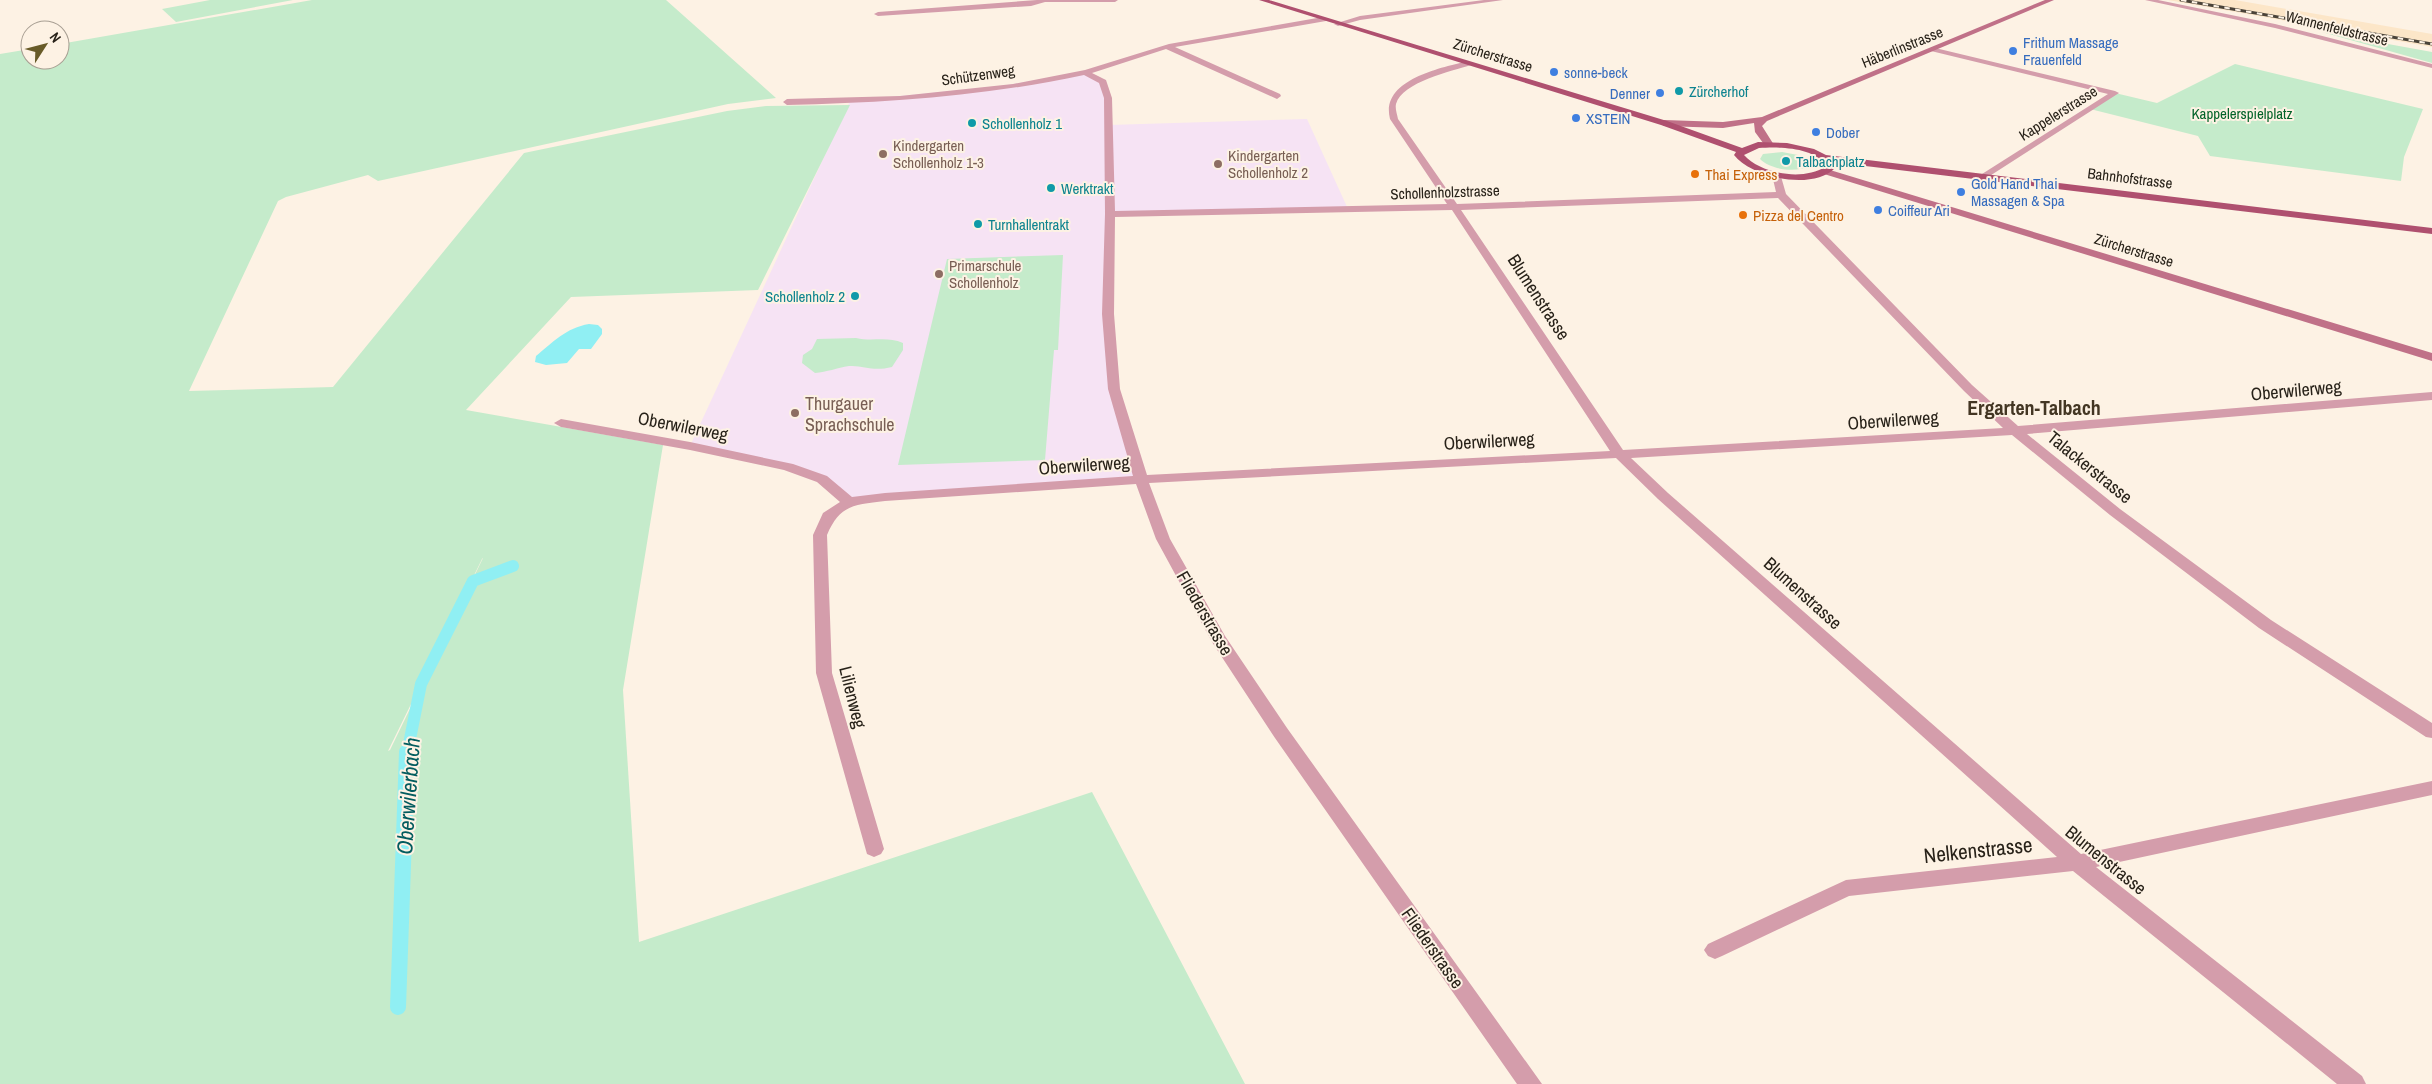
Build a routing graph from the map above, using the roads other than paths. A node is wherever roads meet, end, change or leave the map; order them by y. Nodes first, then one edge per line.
1 (1045, 0) edge
2 (1115, 0) edge
3 (1262, 0) edge
4 (1500, 0) edge
5 (2051, 0) edge
6 (2148, 0) edge
7 (878, 14) dead end
8 (1323, 19) junction
9 (1338, 24) junction
10 (1168, 47) junction
11 (1934, 49) junction
12 (1468, 63) junction
13 (2432, 66) edge
14 (1085, 72) junction
15 (1277, 96) dead end
16 (788, 102) dead end
17 (1764, 119) junction
18 (1664, 123) junction
19 (1769, 145) junction
20 (1742, 151) junction
21 (1825, 158) junction
22 (1827, 172) junction
23 (1777, 175) junction
24 (1985, 176) junction
25 (1781, 195) junction
26 (1455, 207) junction
27 (1110, 214) junction
28 (2432, 231) edge
29 (2432, 357) edge
30 (2432, 396) edge
31 (562, 423) dead end
32 (2015, 431) junction
33 (1618, 453) junction
34 (1141, 480) junction
35 (849, 502) junction
36 (2432, 732) edge
37 (2432, 788) edge
38 (874, 849) dead end
39 (2076, 864) junction
40 (1715, 950) dead end
41 (1530, 1084) edge
42 (2354, 1084) edge

1 - 2 street
1 - 7 street
3 - 8 main road, Zürcherstrasse
4 - 9 street
5 - 11 street, Häberlinstrasse
6 - 13 street, Wannenfeldstrasse
8 - 9 main road, Zürcherstrasse
8 - 10 street, Schützenweg
9 - 12 main road, Zürcherstrasse
10 - 14 street, Schützenweg
10 - 15 street
11 - 17 street, Häberlinstrasse
11 - 24 street, Kappelerstrasse
12 - 18 main road, Zürcherstrasse
12 - 26 street, Blumenstrasse
14 - 16 street, Schützenweg
14 - 27 street, Fliederstrasse
17 - 18 street, Häberlinstrasse
17 - 19 street
18 - 20 main road, Zürcherstrasse
19 - 20 main road
19 - 21 main road
20 - 23 main road
21 - 22 main road
21 - 24 main road, Bahnhofstrasse
22 - 23 main road
22 - 29 street, Zürcherstrasse
23 - 25 street
24 - 28 main road, Bahnhofstrasse
25 - 26 street, Schollenholzstrasse
25 - 32 street, Talackerstrasse
26 - 27 street, Schollenholzstrasse
26 - 33 street, Blumenstrasse
27 - 34 street, Fliederstrasse
30 - 32 street, Oberwilerweg
31 - 35 street, Oberwilerweg
32 - 33 street, Oberwilerweg
32 - 36 street, Talackerstrasse
33 - 34 street, Oberwilerweg
33 - 39 street, Blumenstrasse
34 - 35 street, Oberwilerweg
34 - 41 street, Fliederstrasse
35 - 38 street, Lilienweg
37 - 39 street, Nelkenstrasse
39 - 40 street, Nelkenstrasse
39 - 42 street, Blumenstrasse

